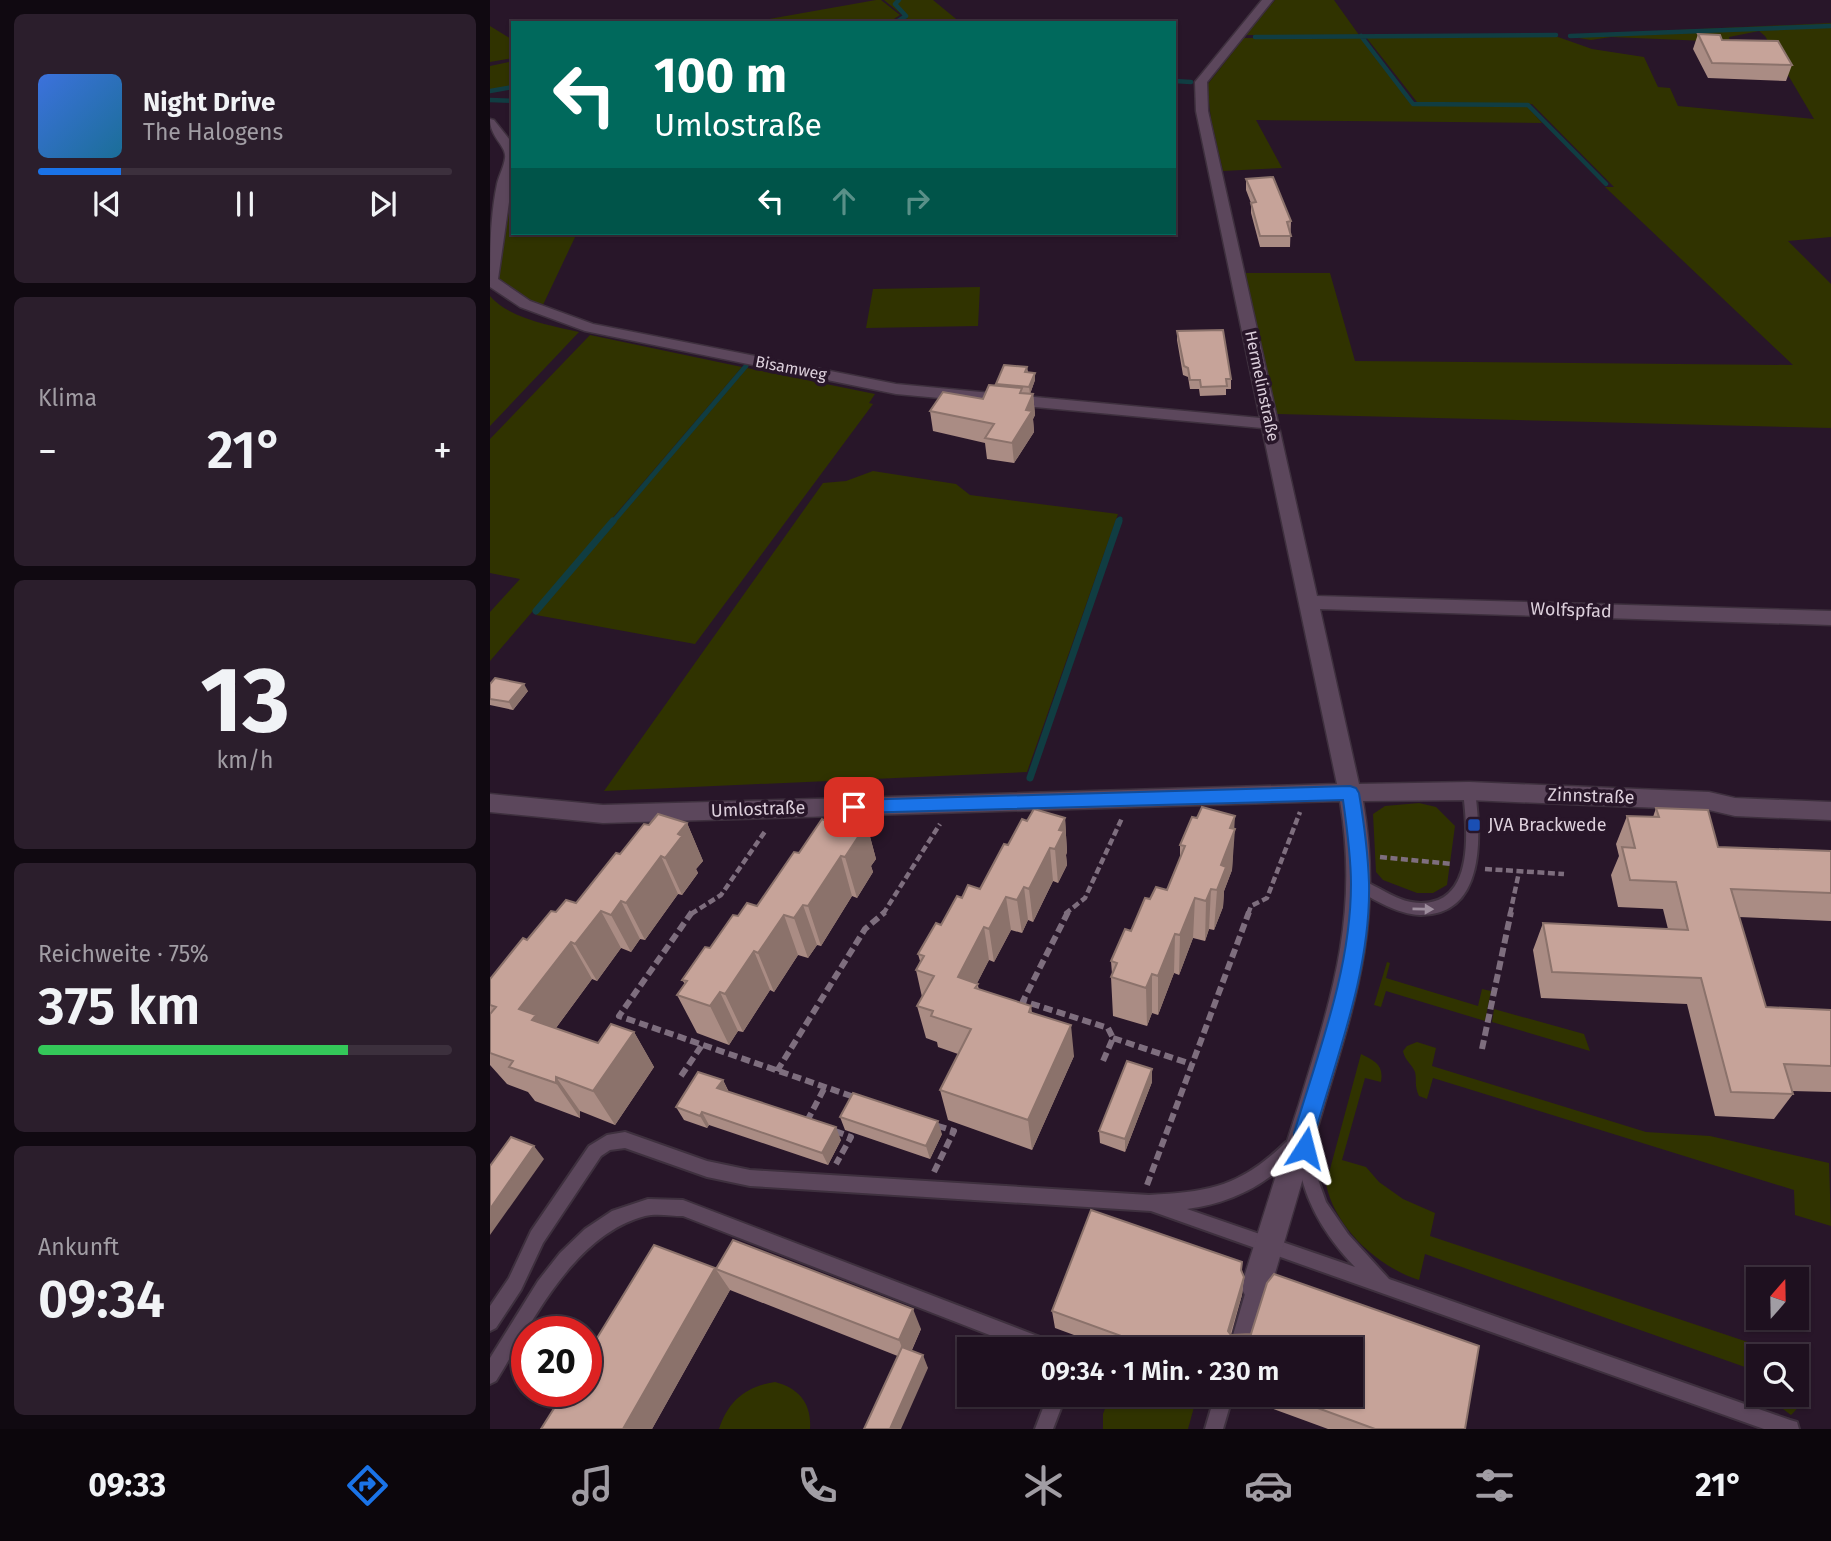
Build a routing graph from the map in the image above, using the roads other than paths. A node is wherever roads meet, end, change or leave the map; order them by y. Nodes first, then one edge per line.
1 (1268, 0) edge
2 (490, 123) edge
3 (511, 150) edge
4 (511, 159) edge
5 (496, 184) edge
6 (1270, 424) junction
7 (1310, 602) junction
8 (1831, 618) edge
9 (1469, 791) junction
10 (1350, 793) junction
11 (490, 803) edge
12 (1831, 811) edge
13 (1360, 885) junction
14 (1304, 1133) junction
15 (1149, 1203) junction
16 (537, 1237) joint
17 (1269, 1245) junction
18 (1256, 1287) joint
19 (1387, 1287) junction
20 (490, 1322) edge
21 (1017, 1337) edge
22 (1241, 1337) edge
23 (490, 1375) edge
24 (1052, 1407) edge
25 (1220, 1407) edge
26 (1044, 1429) edge
27 (1214, 1429) edge
28 (1790, 1429) edge

1 - 6 street, Hermelinstraße
2 - 3 street, Bisamweg
4 - 5 street, Bisamweg
5 - 6 street, Bisamweg
6 - 7 street, Hermelinstraße
7 - 8 street, Wolfspfad
7 - 10 street, Hermelinstraße
9 - 10 street, Zinnstraße
9 - 12 street, Zinnstraße
13 -> 9 lane
10 - 11 street, Umlostraße
10 - 13 street
13 - 14 street
14 - 15 lane
14 - 17 street
14 - 19 lane
15 - 16 lane
15 - 17 lane
16 - 20 lane
17 - 18 street
17 - 19 lane
18 - 22 lane
19 - 28 lane
21 - 23 lane
24 - 26 lane
25 - 27 lane

